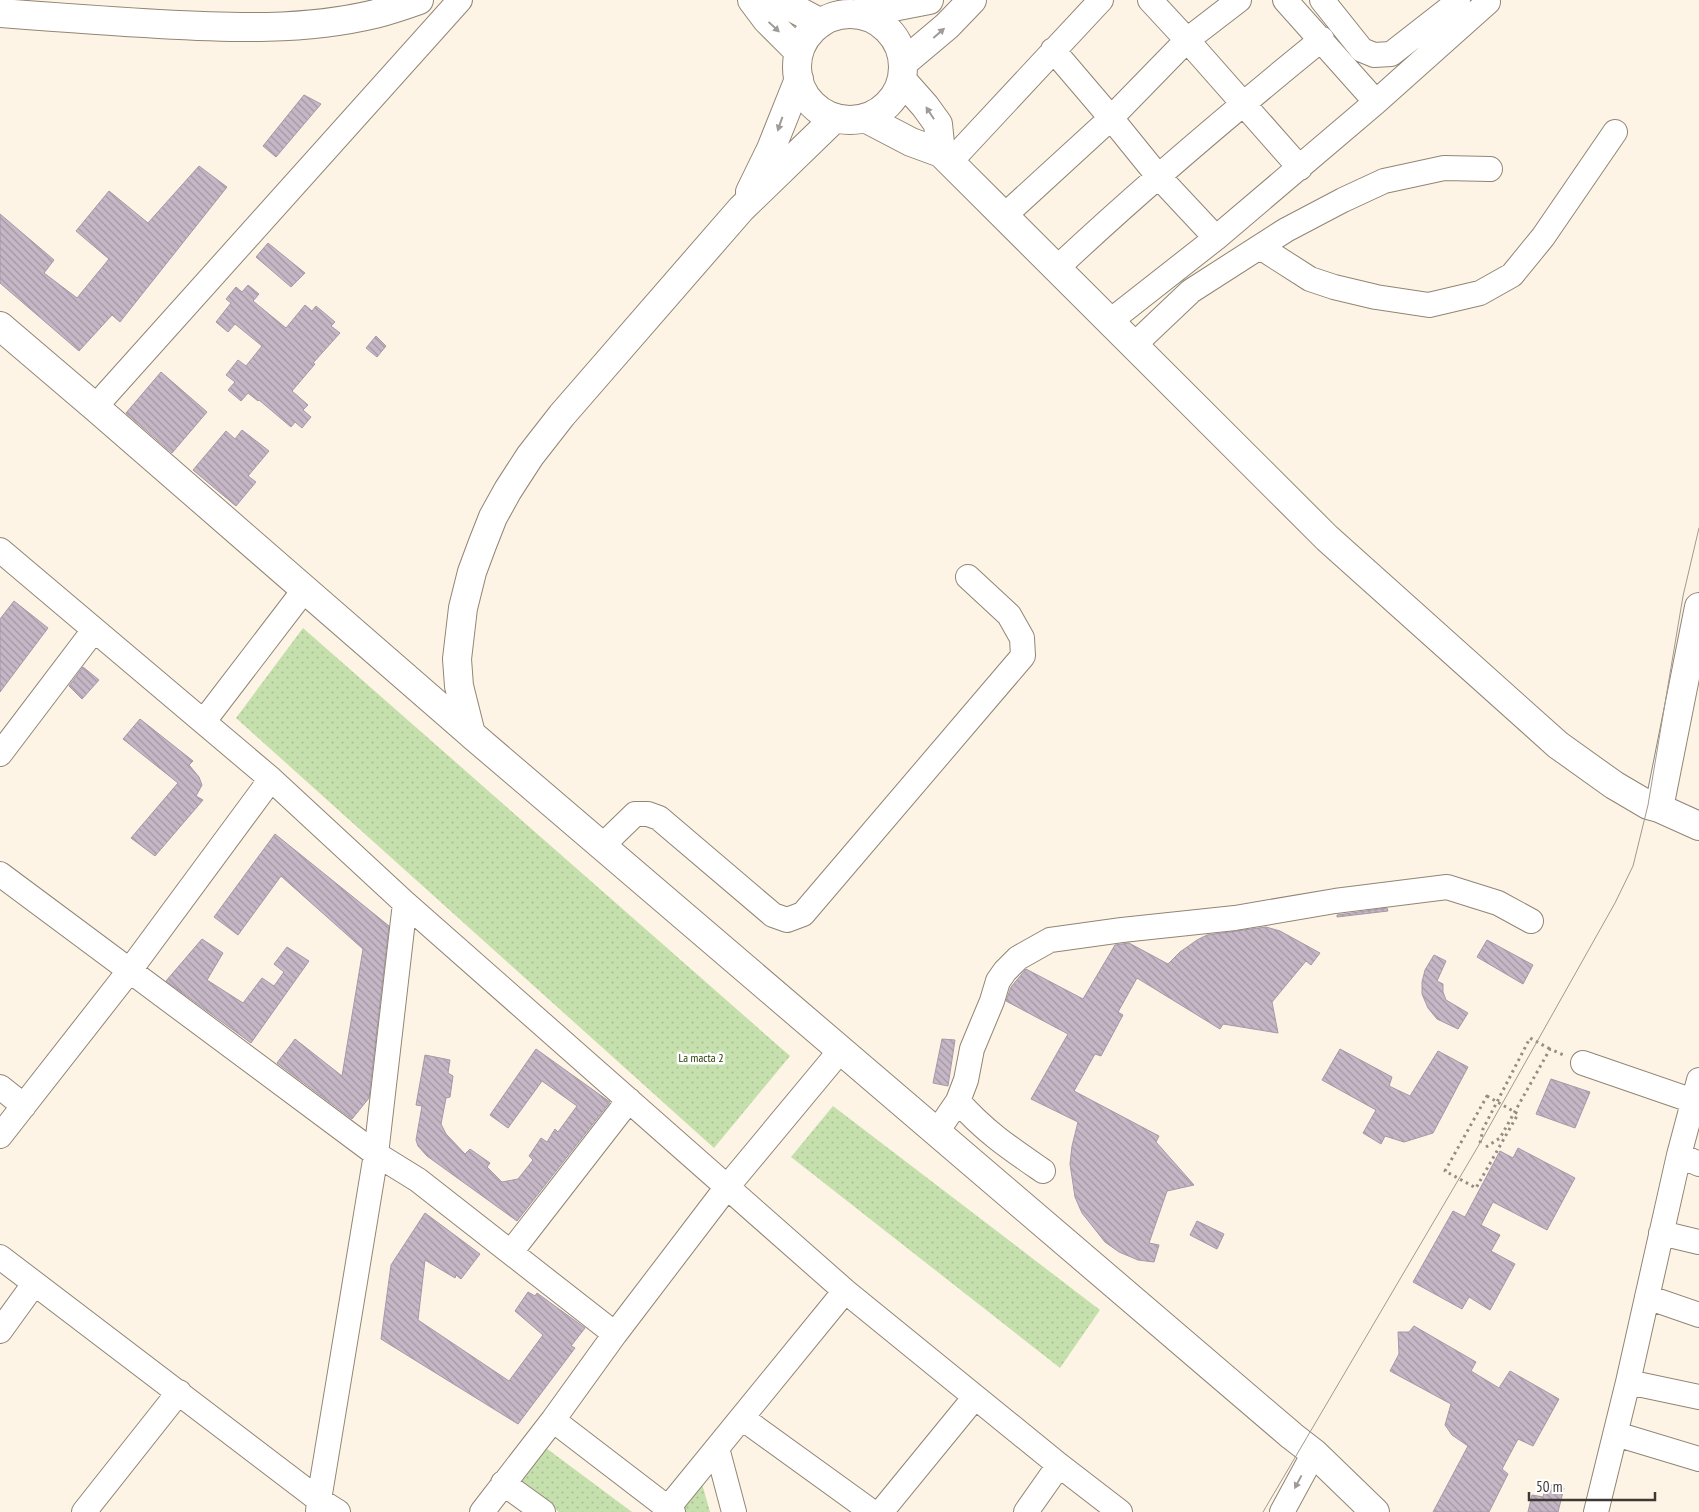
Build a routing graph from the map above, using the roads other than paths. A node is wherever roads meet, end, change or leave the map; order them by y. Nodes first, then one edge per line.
1 (419, 0) edge
2 (460, 0) edge
3 (752, 0) edge
4 (929, 0) edge
5 (972, 0) edge
6 (1101, 0) edge
7 (1150, 0) edge
8 (1238, 0) edge
9 (1285, 0) edge
10 (1322, 0) edge
11 (1458, 0) edge
12 (1488, 2) dead end
13 (789, 3) edge
14 (0, 13) edge
15 (857, 14) junction
16 (820, 23) junction
17 (1322, 39) junction
18 (1188, 40) junction
19 (1053, 50) junction
20 (800, 52) junction
21 (903, 71) junction
22 (799, 79) junction
23 (1376, 102) junction
24 (1242, 103) junction
25 (835, 118) junction
26 (865, 118) junction
27 (1111, 118) junction
28 (1615, 132) dead end
29 (946, 158) junction
30 (1300, 168) junction
31 (1490, 169) dead end
32 (1158, 176) junction
33 (741, 208) junction
34 (1004, 216) junction
35 (1216, 238) junction
36 (1260, 247) junction
37 (1057, 268) junction
38 (1109, 322) junction
39 (0, 326) edge
40 (1133, 346) junction
41 (95, 407) junction
42 (0, 550) edge
43 (968, 577) dead end
44 (305, 589) junction
45 (1699, 606) edge
46 (94, 630) junction
47 (204, 721) junction
48 (471, 734) junction
49 (0, 754) edge
50 (271, 779) junction
51 (1659, 808) junction
52 (1699, 826) edge
53 (602, 846) junction
54 (0, 874) edge
55 (405, 903) junction
56 (1531, 921) dead end
57 (130, 970) junction
58 (840, 1051) junction
59 (1583, 1063) road end
60 (0, 1087) edge
61 (1697, 1095) edge
62 (628, 1100) junction
63 (958, 1102) junction
64 (24, 1106) junction
65 (936, 1133) junction
66 (0, 1136) edge
67 (376, 1154) junction
68 (1689, 1160) edge
69 (1042, 1171) dead end
70 (727, 1187) junction
71 (1661, 1233) junction
72 (1699, 1242) edge
73 (510, 1252) junction
74 (0, 1257) edge
75 (34, 1284) junction
76 (845, 1292) junction
77 (1647, 1297) junction
78 (1699, 1315) edge
79 (0, 1331) edge
80 (615, 1334) junction
81 (1628, 1382) junction
82 (179, 1392) junction
83 (976, 1397) junction
84 (1699, 1397) edge
85 (742, 1418) junction
86 (553, 1420) junction
87 (1616, 1434) junction
88 (717, 1448) junction
89 (1314, 1453) junction
90 (1699, 1459) edge
91 (1059, 1465) junction
92 (503, 1483) junction
93 (325, 1508) edge
94 (671, 1510) edge
95 (84, 1512) edge
96 (482, 1512) edge
97 (543, 1512) edge
98 (734, 1512) edge
99 (872, 1512) edge
100 (881, 1512) edge
101 (1026, 1512) edge
102 (1120, 1512) edge
103 (1282, 1512) edge
104 (1374, 1512) edge
105 (1596, 1512) edge

1 - 14 main road
2 - 41 street
3 -> 20 main road
4 - 15 main road
21 -> 5 main road
6 - 19 street
7 - 18 street
8 - 18 street
9 - 17 street
10 - 11 street
12 - 23 street
13 - 16 main road
15 - 16 main road
15 - 21 main road
16 - 20 main road
17 - 23 street
17 - 24 street
18 - 24 street
18 - 27 street
19 - 27 street
19 - 29 street
20 - 22 main road
21 - 26 main road
29 -> 21 main road
22 - 25 main road
22 -> 33 main road
23 - 30 street
24 - 30 street
24 - 32 street
25 - 26 main road
25 - 33 main road
26 - 29 main road
27 - 32 street
27 - 34 street
28 - 36 street
29 - 34 main road
30 - 35 street
31 - 36 street
32 - 35 street
32 - 37 street
33 - 48 main road
34 - 37 main road
35 - 38 street
36 - 40 street
37 - 38 main road
38 - 40 main road
39 - 41 main road
40 - 51 main road
41 - 44 main road
42 - 46 street
43 - 53 street
44 - 47 street
44 - 48 main road
45 - 51 main road
46 - 47 street
46 - 49 street
47 - 50 street
48 - 53 main road
50 - 55 street
50 - 57 street
51 - 52 main road
53 - 58 main road
54 - 57 street
55 - 62 street
55 - 67 street
56 - 63 street
57 - 64 street
57 - 67 street
58 - 65 main road
58 - 70 street
59 - 61 street
60 - 64 street
61 - 68 street
62 - 70 street
62 - 73 street
63 - 65 street
63 - 69 street
64 - 66 street
65 - 89 main road
67 - 73 street
67 - 93 street
68 - 71 street
70 - 76 street
70 - 80 street
71 - 72 street
71 - 77 street
73 - 80 street
74 - 75 street
75 - 79 street
75 - 82 street
76 - 83 street
76 - 85 street
77 - 78 street
77 - 81 street
80 - 86 street
81 - 84 street
81 - 87 street
82 - 93 street
82 - 95 street
83 - 91 street
83 - 100 street
85 - 88 street
85 - 99 street
86 - 92 street
86 - 94 street
87 - 90 street
87 - 105 street
88 - 94 street
88 - 98 street
89 -> 103 street
89 - 104 main road
91 - 101 street
91 - 102 street
92 - 96 street
92 - 97 street

